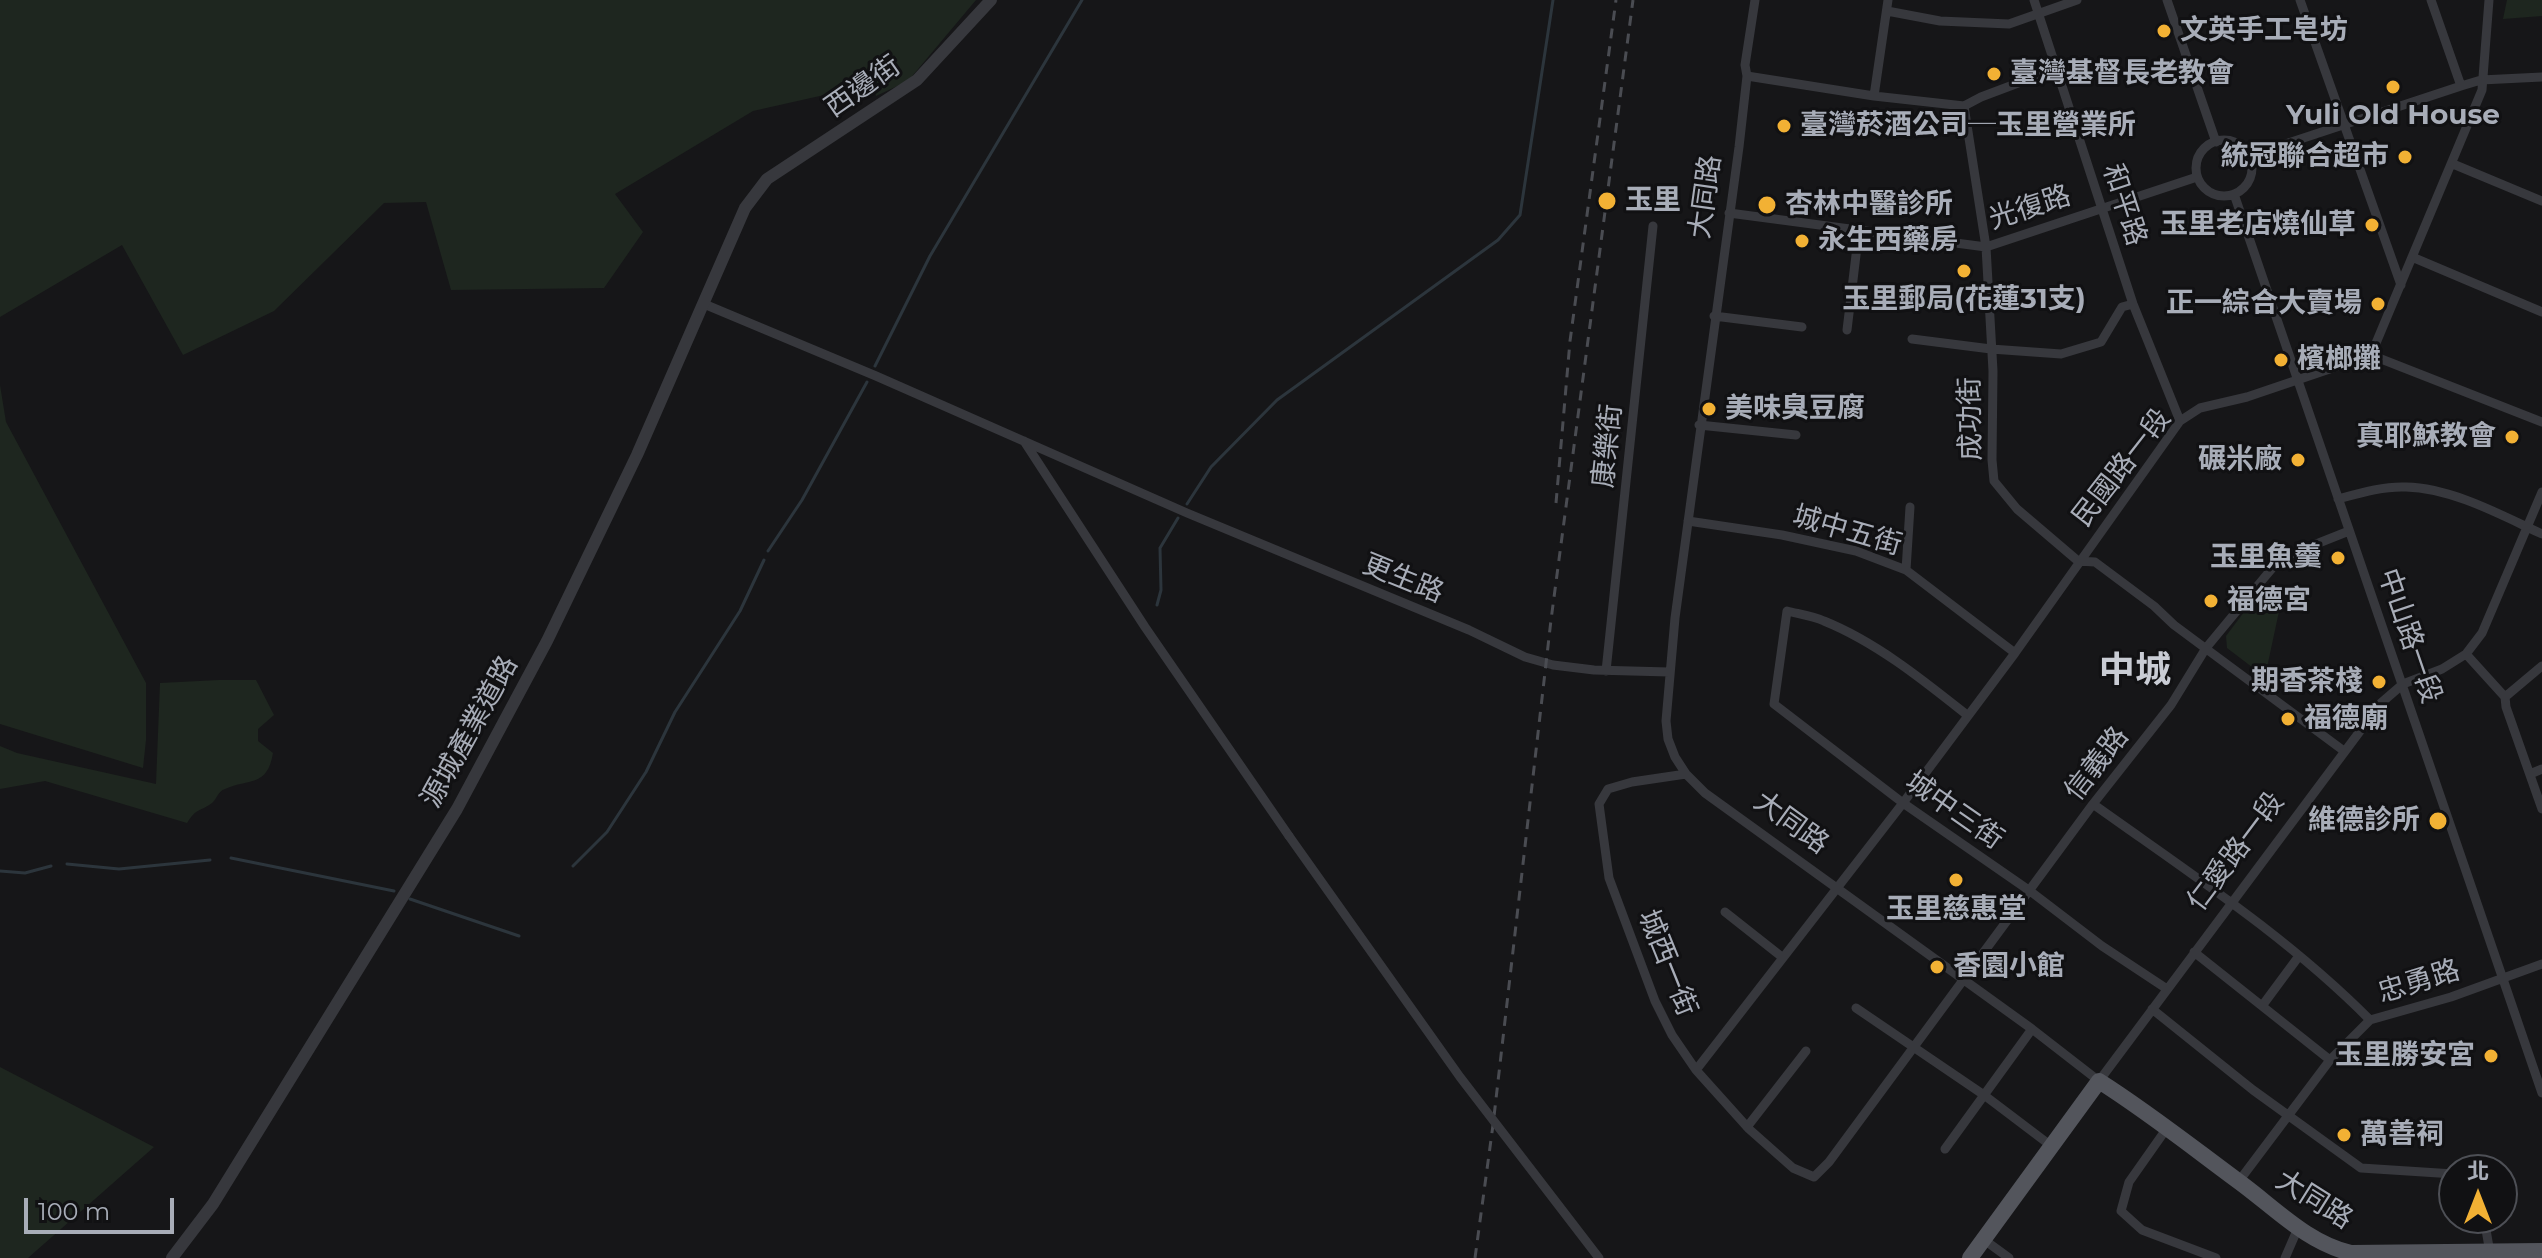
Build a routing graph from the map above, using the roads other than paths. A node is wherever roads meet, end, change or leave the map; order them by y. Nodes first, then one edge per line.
1 (991, 0) edge
2 (1755, 0) edge
3 (1888, 0) edge
4 (2034, 0) edge
5 (2077, 0) edge
6 (2167, 0) edge
7 (2300, 0) edge
8 (2431, 0) edge
9 (2489, 0) edge
10 (1887, 11) junction
11 (2039, 15) junction
12 (2058, 68) junction
13 (1747, 76) junction
14 (2542, 77) edge
15 (2481, 80) junction
16 (2461, 86) junction
17 (1874, 96) junction
18 (1964, 106) junction
19 (2343, 126) junction
20 (2216, 142) junction
21 (2249, 156) junction
22 (2453, 164) junction
23 (2197, 177) junction
24 (2234, 194) junction
25 (752, 199) joint
26 (2542, 201) edge
27 (2101, 208) junction
28 (1729, 213) junction
29 (1653, 226) dead end
30 (1859, 230) junction
31 (1986, 247) junction
32 (2412, 257) junction
33 (2401, 285) junction
34 (704, 304) junction
35 (2133, 304) junction
36 (2542, 312) edge
37 (1714, 316) junction
38 (1802, 327) dead end
39 (1847, 330) dead end
40 (1912, 339) dead end
41 (1991, 349) junction
42 (2371, 355) junction
43 (2297, 380) junction
44 (2180, 421) junction
45 (2542, 422) edge
46 (1699, 425) junction
47 (1796, 435) dead end
48 (1024, 441) junction
49 (2542, 492) edge
50 (2338, 499) junction
51 (1910, 507) dead end
52 (1688, 521) junction
53 (2528, 527) junction
54 (2349, 531) junction
55 (2542, 534) edge
56 (2078, 561) junction
57 (1906, 570) junction
58 (2206, 648) junction
59 (2015, 653) junction
60 (2466, 654) junction
61 (2542, 666) edge
62 (1606, 671) junction
63 (1669, 672) junction
64 (2403, 684) junction
65 (2505, 697) junction
66 (1967, 715) junction
67 (2344, 751) junction
68 (2542, 769) edge
69 (1686, 774) junction
70 (2530, 774) junction
71 (1903, 803) junction
72 (2093, 804) junction
73 (2542, 809) edge
74 (1835, 888) junction
75 (2030, 891) junction
76 (2230, 903) junction
77 (1725, 912) dead end
78 (2194, 952) junction
79 (2299, 956) junction
80 (1782, 957) junction
81 (2542, 964) edge
82 (2503, 979) junction
83 (1964, 982) junction
84 (2167, 989) junction
85 (2262, 1006) junction
86 (1856, 1008) dead end
87 (2152, 1009) junction
88 (2370, 1020) junction
89 (2032, 1029) junction
90 (1915, 1050) junction
91 (1806, 1051) dead end
92 (2330, 1060) junction
93 (1696, 1070) junction
94 (2099, 1081) junction
95 (2542, 1093) edge
96 (1984, 1095) junction
97 (2288, 1115) junction
98 (1747, 1127) junction
99 (2167, 1128) junction
100 (2050, 1145) junction
101 (1945, 1149) dead end
102 (2438, 1173) edge
103 (1814, 1177) joint
104 (2239, 1181) junction
105 (2298, 1228) junction
106 (2487, 1234) edge
107 (1983, 1239) junction
108 (2542, 1251) edge
109 (2490, 1253) junction
110 (172, 1258) edge
111 (1599, 1258) edge
112 (1970, 1258) edge
113 (2009, 1258) edge
114 (2216, 1258) edge
115 (2285, 1258) edge

1 - 25 street, 西邊街
2 - 13 street, 大同路
3 - 10 street
4 - 11 street, 和平路
5 - 11 street
6 - 20 street
7 - 19 street
8 - 16 street
9 - 15 street
10 - 11 street
10 - 17 street
11 - 12 street, 和平路
12 - 18 street
12 - 27 street, 和平路
13 - 17 street
13 - 28 street, 大同路
14 - 15 street
15 - 16 street
15 - 22 street
16 - 19 street
17 - 18 street
18 - 31 street, 成功街
19 - 21 street
19 - 33 street
20 - 21 street
20 - 23 street
21 - 24 street
22 - 26 street
22 - 32 street
23 - 24 street
23 - 27 street, 光復路
24 - 43 street, 中山路一段
25 - 34 street, 源城產業道路
27 - 31 street, 光復路
27 - 35 street, 和平路
28 - 30 street, 光復路
28 - 37 street, 大同路
29 - 62 street, 康樂街
30 - 31 street, 光復路
30 - 39 street
31 - 41 street, 成功街
32 - 33 street
32 - 36 street
33 - 42 street
34 - 48 street, 更生路
34 - 110 street, 源城產業道路
35 - 41 street
35 - 44 street, 和平路
37 - 38 street
37 - 46 street, 大同路
40 - 41 street
41 - 56 street, 成功街
42 - 43 street, 民國路一段
42 - 45 street
43 - 44 street, 民國路一段
43 - 50 street, 中山路一段
44 - 56 street, 民國路一段
46 - 47 street
46 - 52 street, 大同路
48 - 62 street, 更生路
48 - 111 street, bridge
49 - 53 street, 仁愛路一段
50 - 53 street
50 - 54 street, 中山路一段
51 - 57 street
52 - 57 street, 城中五街
52 - 63 street, 大同路
53 - 55 street
53 - 60 street, 仁愛路一段
54 - 58 street, 信義路
54 - 64 street, 中山路一段
56 - 58 street, 成功街
56 - 59 street, 民國路一段
57 - 59 street, 城中五街
58 - 67 street, 成功街
58 - 72 street, 信義路
59 - 66 street, 民國路一段
60 - 64 street, 仁愛路一段
60 - 65 street
61 - 65 street
62 - 63 street, 更生路
63 - 69 street, 大同路
64 - 67 street, 仁愛路一段
64 - 82 street, 中山路一段
65 - 70 street
66 - 71 street, 民國路一段
66 - 71 street, 城中三街
67 - 76 street, 仁愛路一段
68 - 70 street
69 - 74 street, 大同路
69 - 93 street, 城西一街
70 - 73 street
71 - 74 street, 民國路一段
71 - 75 street, 城中三街
72 - 75 street, 信義路
72 - 76 street
74 - 80 street, 民國路一段
74 - 83 street, 大同路
75 - 83 street, 信義路
75 - 84 street, 城中三街
76 - 78 street, 仁愛路一段
76 - 79 street
77 - 80 street
78 - 84 street, 仁愛路一段
78 - 85 street
79 - 85 street
79 - 88 street
80 - 93 street, 民國路一段
81 - 82 street, 忠勇路
82 - 88 street, 忠勇路
82 - 95 street, 中山路一段
83 - 89 street, 大同路
83 - 90 street, 信義路
84 - 87 street, 仁愛路一段
85 - 92 street
86 - 90 street
87 - 94 street, 仁愛路一段
87 - 97 street
88 - 92 street, 忠勇路
89 - 94 street, 大同路
89 - 96 street
90 - 96 street
90 - 103 street, 信義路
91 - 98 street
92 - 97 street, 忠勇路
93 - 98 street, 城西一街
94 - 99 main road, 大同路
94 - 100 main road, 仁愛路一段
96 - 100 street
96 - 101 street
97 - 102 street
97 - 104 street, 忠勇路
98 - 103 street, 城西一街
99 - 104 main road, 大同路
99 - 114 street
100 - 107 main road, 仁愛路一段
104 - 105 main road, 大同路
105 - 109 main road, 大同路
105 - 115 street
106 - 109 street
107 - 112 main road, 仁愛路一段
107 - 113 street
108 - 109 main road, 大同路

